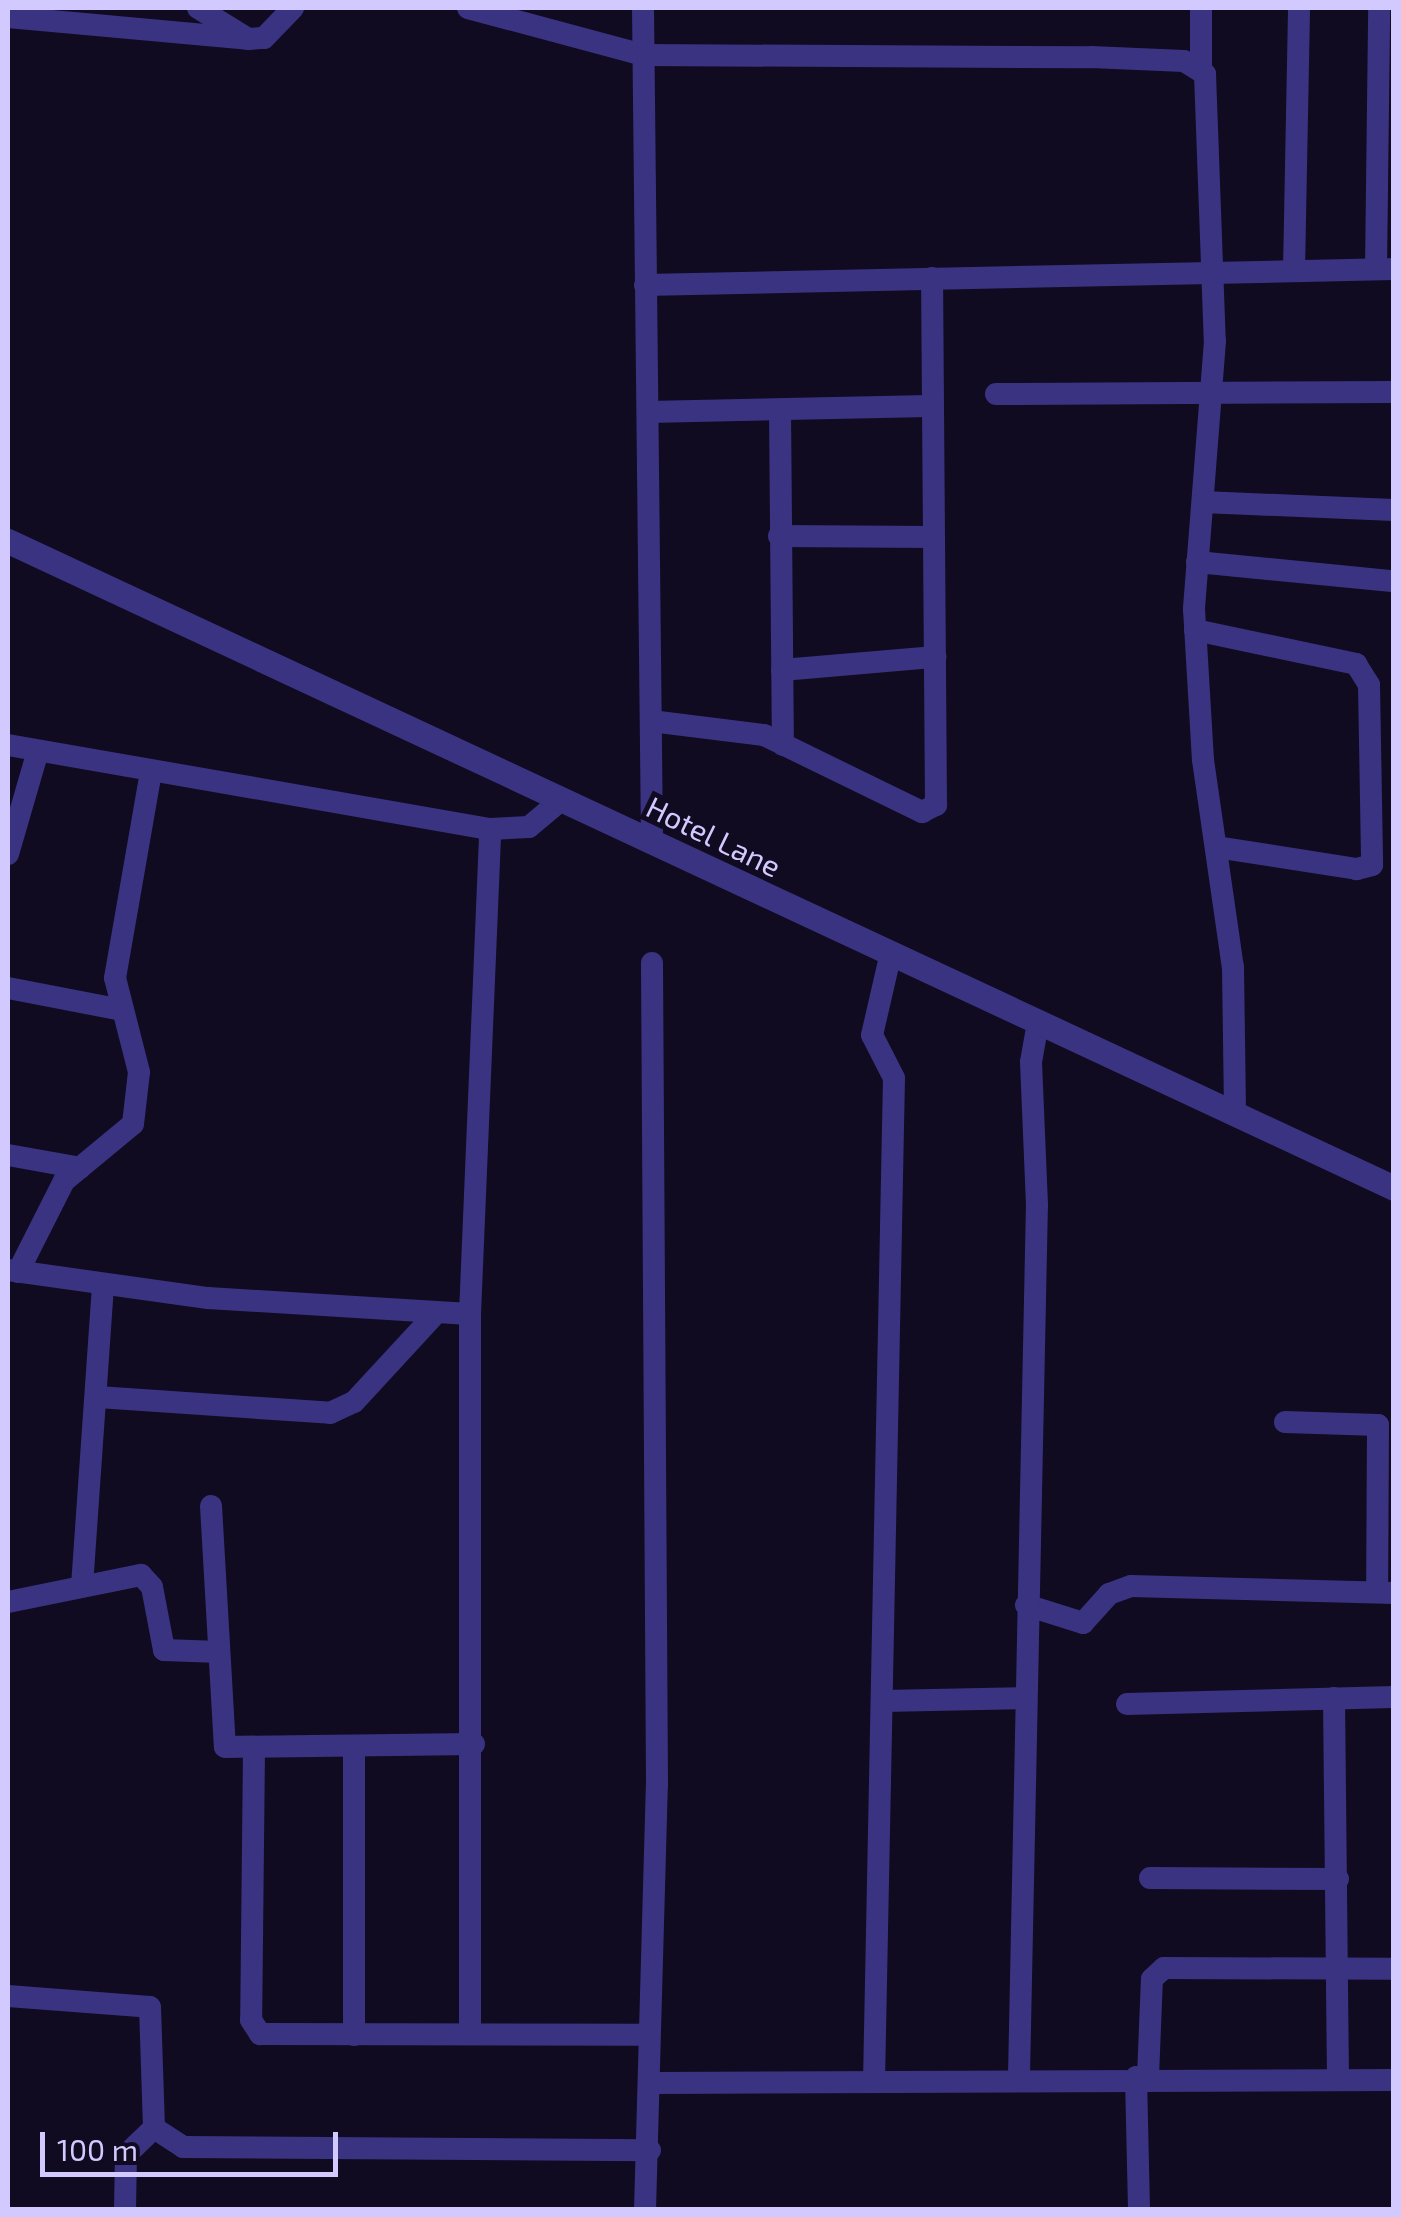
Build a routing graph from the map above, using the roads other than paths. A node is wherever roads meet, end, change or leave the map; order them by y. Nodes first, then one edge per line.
1 (198, 8) edge
2 (293, 8) edge
3 (468, 8) edge
4 (642, 8) edge
5 (1201, 8) edge
6 (1299, 8) edge
7 (1379, 8) edge
8 (8, 16) edge
9 (248, 39) junction
10 (644, 56) junction
11 (1200, 69) junction
12 (1384, 269) edge
13 (1294, 270) junction
14 (1216, 272) junction
15 (932, 278) junction
16 (645, 285) junction
17 (1211, 392) junction
18 (1394, 392) edge
19 (996, 394) dead end
20 (929, 406) junction
21 (780, 410) junction
22 (648, 412) junction
23 (1203, 502) junction
24 (1394, 510) edge
25 (779, 536) junction
26 (933, 536) junction
27 (8, 541) edge
28 (1197, 562) junction
29 (1392, 581) edge
30 (1195, 630) junction
31 (935, 657) junction
32 (782, 670) junction
33 (651, 720) junction
34 (8, 745) edge
35 (783, 746) junction
36 (38, 751) junction
37 (151, 772) junction
38 (550, 811) junction
39 (490, 828) junction
40 (652, 841) junction
41 (1217, 846) junction
42 (8, 854) edge
43 (890, 957) junction
44 (652, 962) dead end
45 (8, 988) edge
46 (118, 1009) junction
47 (1034, 1039) junction
48 (1236, 1114) junction
49 (8, 1155) edge
50 (80, 1168) junction
51 (1394, 1188) edge
52 (13, 1271) edge
53 (103, 1286) junction
54 (437, 1312) junction
55 (470, 1314) junction
56 (98, 1397) junction
57 (1285, 1422) dead end
58 (211, 1506) dead end
59 (82, 1586) junction
60 (1385, 1591) edge
61 (8, 1602) edge
62 (1026, 1606) junction
63 (219, 1652) junction
64 (1394, 1697) edge
65 (1024, 1698) junction
66 (1334, 1698) junction
67 (883, 1701) junction
68 (1127, 1704) dead end
69 (474, 1744) junction
70 (354, 1746) junction
71 (254, 1749) junction
72 (1150, 1878) dead end
73 (1338, 1879) junction
74 (1340, 1970) junction
75 (1394, 1970) edge
76 (8, 1996) edge
77 (470, 2032) junction
78 (649, 2035) junction
79 (354, 2036) junction
80 (1019, 2076) junction
81 (1142, 2077) junction
82 (1338, 2079) junction
83 (1394, 2080) edge
84 (874, 2082) junction
85 (655, 2083) junction
86 (154, 2128) junction
87 (650, 2150) junction
88 (125, 2210) edge
89 (646, 2210) edge
90 (1139, 2210) edge

1 - 9 street
2 - 9 street
3 - 10 street
4 - 10 street
5 - 11 street
6 - 13 street
7 - 12 street
8 - 9 street
10 - 11 street
10 - 16 street
11 - 14 street
12 - 13 street
13 - 14 street
14 - 15 street
14 - 17 street
15 - 16 street
15 - 20 street
16 - 22 street
17 - 18 street
17 - 19 street
17 - 23 street
20 - 21 street
20 - 26 street
21 - 22 street
21 - 25 street
22 - 33 street
23 - 24 street
23 - 28 street
25 - 26 street
25 - 32 street
26 - 31 street
27 - 38 street, Hotel Lane
28 - 29 street
28 - 30 street
30 - 41 street
30 - 41 street
31 - 32 street
31 - 35 street
32 - 35 street
33 - 35 street
33 - 40 street
34 - 36 street
36 - 37 street
36 - 42 street
37 - 39 street
37 - 46 street
38 - 39 street
38 - 40 street, Hotel Lane
39 - 55 street
40 - 43 street, Hotel Lane
41 - 48 street
43 - 47 street, Hotel Lane
43 - 67 street
44 - 78 street
45 - 46 street
46 - 50 street
47 - 48 street, Hotel Lane
47 - 62 street
48 - 51 street, Hotel Lane
49 - 50 street
50 - 52 street
52 - 53 street
53 - 54 street
53 - 56 street
54 - 55 street
54 - 56 street
55 - 69 street
56 - 59 street
57 - 60 street
58 - 63 street
59 - 61 street
59 - 63 street
60 - 62 street
62 - 65 street
63 - 71 street
64 - 66 street
65 - 67 street
65 - 80 street
66 - 68 street
66 - 73 street
67 - 84 street
69 - 70 street
69 - 77 street
70 - 71 street
70 - 79 street
71 - 79 street
72 - 73 street
73 - 74 street
74 - 75 street
74 - 81 street
74 - 82 street
76 - 86 street
77 - 78 street
77 - 79 street
78 - 85 street
80 - 81 street
80 - 84 street
81 - 82 street
81 - 90 street
82 - 83 street
84 - 85 street
85 - 87 street
86 - 87 street
86 - 88 street
87 - 89 street

